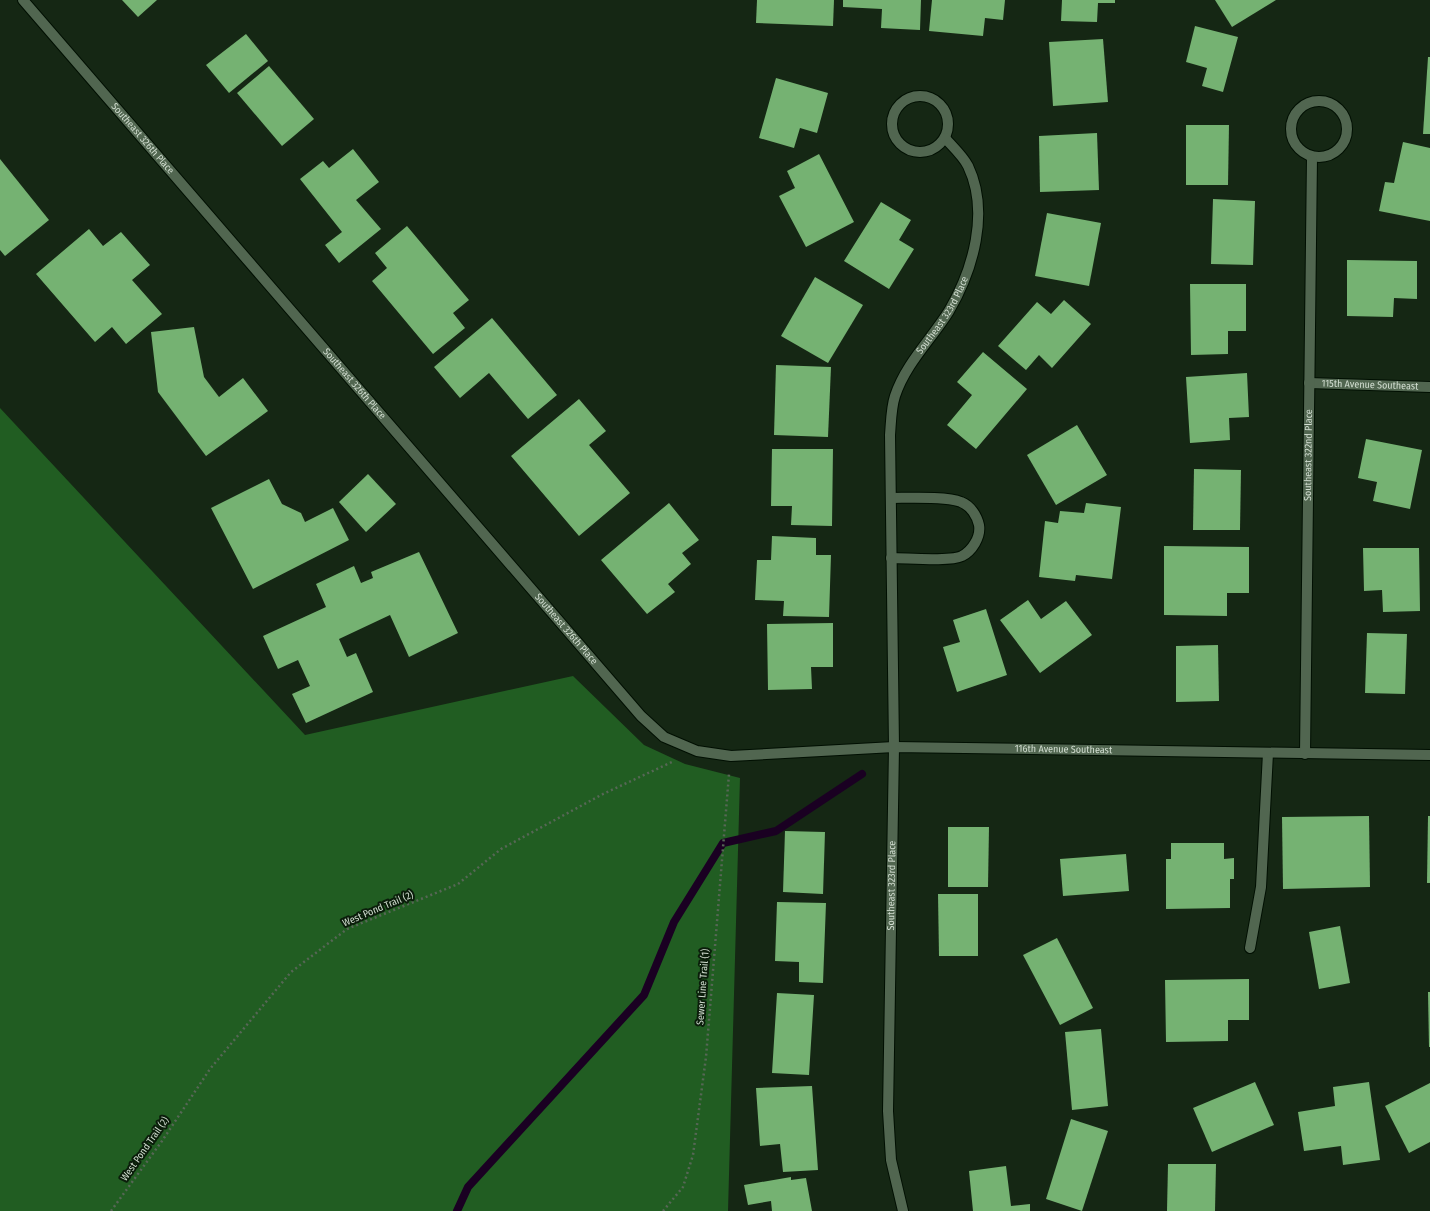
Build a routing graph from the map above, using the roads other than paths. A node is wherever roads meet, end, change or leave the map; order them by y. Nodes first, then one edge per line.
1 (23, 0) edge
2 (945, 138) junction
3 (1312, 157) junction
4 (1309, 383) junction
5 (1430, 387) edge
6 (891, 498) junction
7 (891, 558) junction
8 (894, 747) junction
9 (697, 751) joint
10 (1268, 753) junction
11 (1305, 754) junction
12 (1430, 755) edge
13 (1250, 948) dead end
14 (903, 1211) edge

1 - 9 street, Southeast 326th Place
2 - 2 street
2 - 6 street, Southeast 323rd Place
3 - 3 street
3 - 4 street, Southeast 322nd Place
4 - 5 street, 115th Avenue Southeast
4 - 11 street, Southeast 322nd Place
6 - 7 street, Southeast 323rd Place
6 - 7 street
7 - 8 street, Southeast 323rd Place
8 - 9 street, 116th Avenue Southeast
8 - 10 street, 116th Avenue Southeast
8 - 14 street, Southeast 323rd Place
10 - 11 street, 116th Avenue Southeast
10 - 13 street
11 - 12 street, 116th Avenue Southeast

